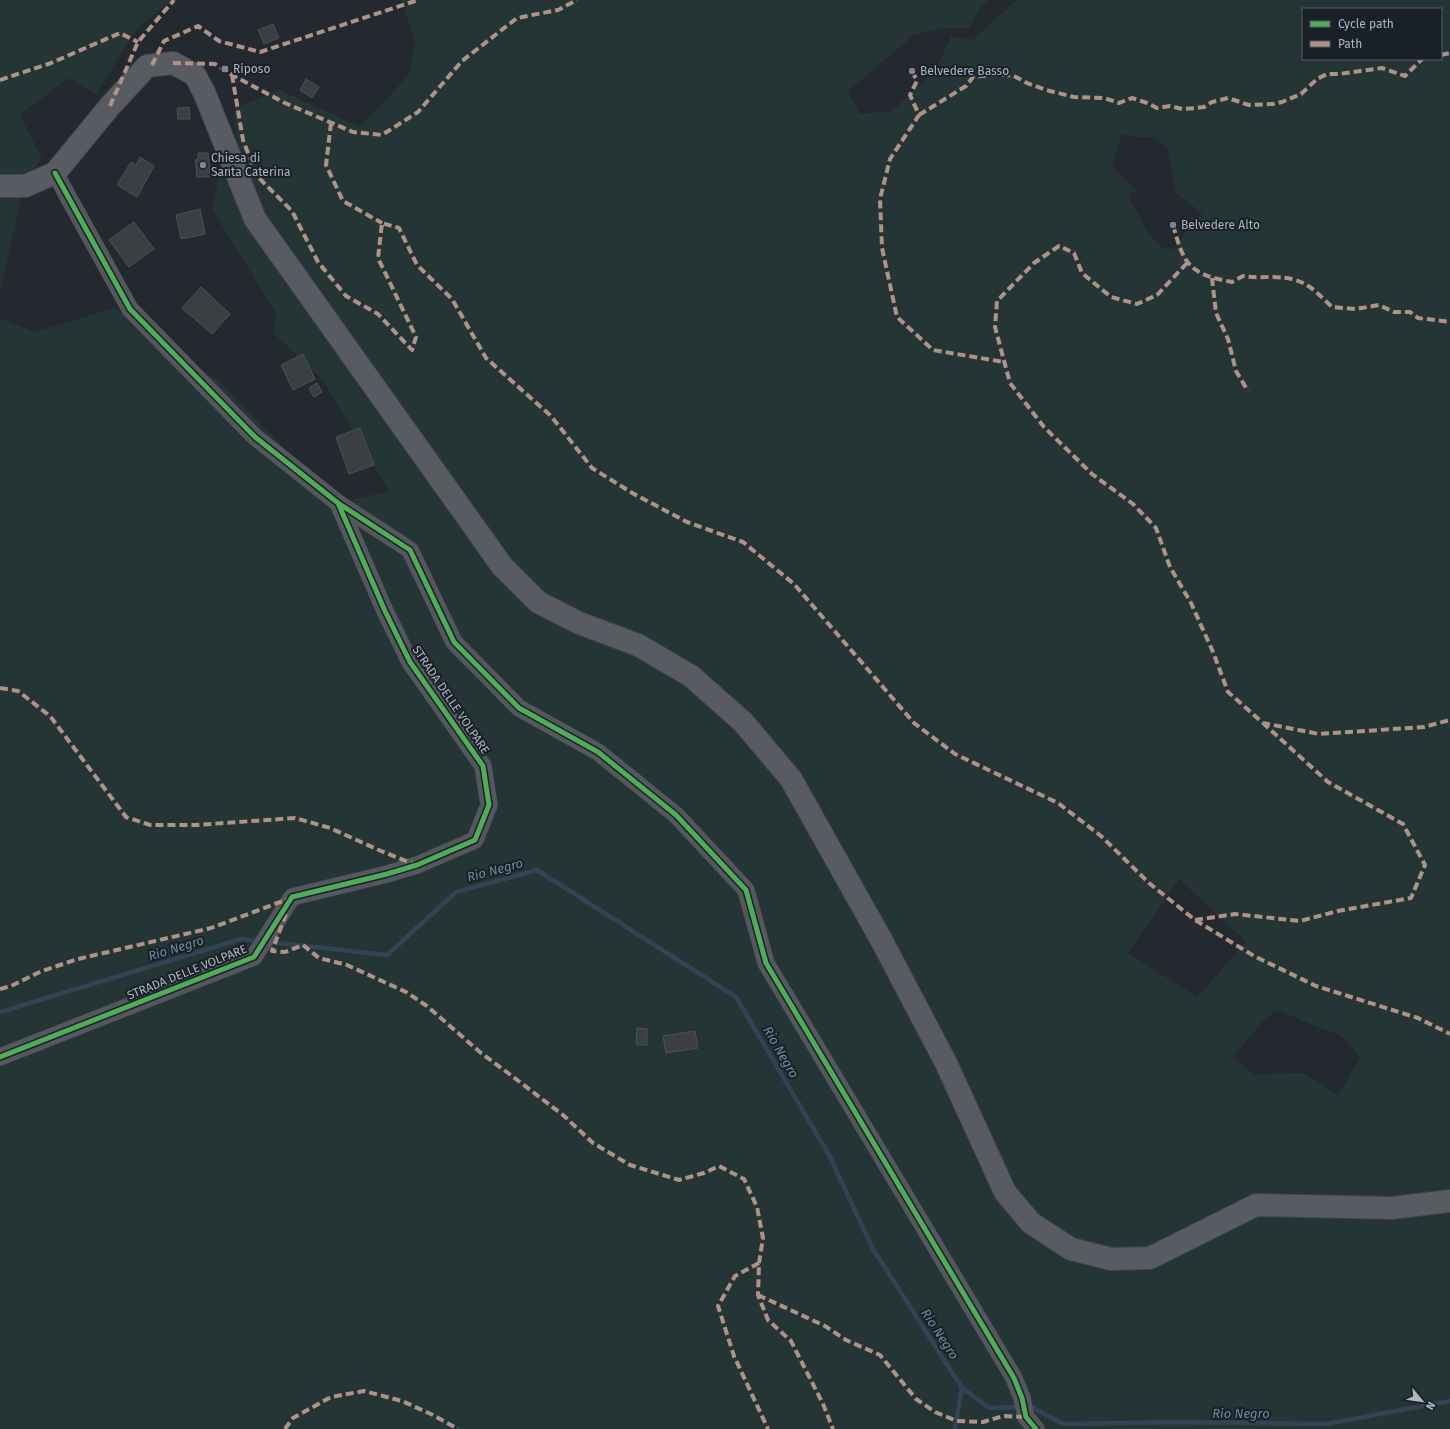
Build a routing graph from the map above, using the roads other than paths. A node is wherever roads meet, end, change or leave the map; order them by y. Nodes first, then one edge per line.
1 (56, 173) junction
2 (0, 186) edge
3 (338, 503) junction
4 (0, 1057) edge
5 (1450, 1201) edge
6 (1031, 1423) edge
7 (1051, 1429) edge

1 - 2 main road
1 - 3 street
1 - 5 main road
3 - 4 street, STRADA DELLE VOLPARE
3 - 6 street
6 - 7 street

